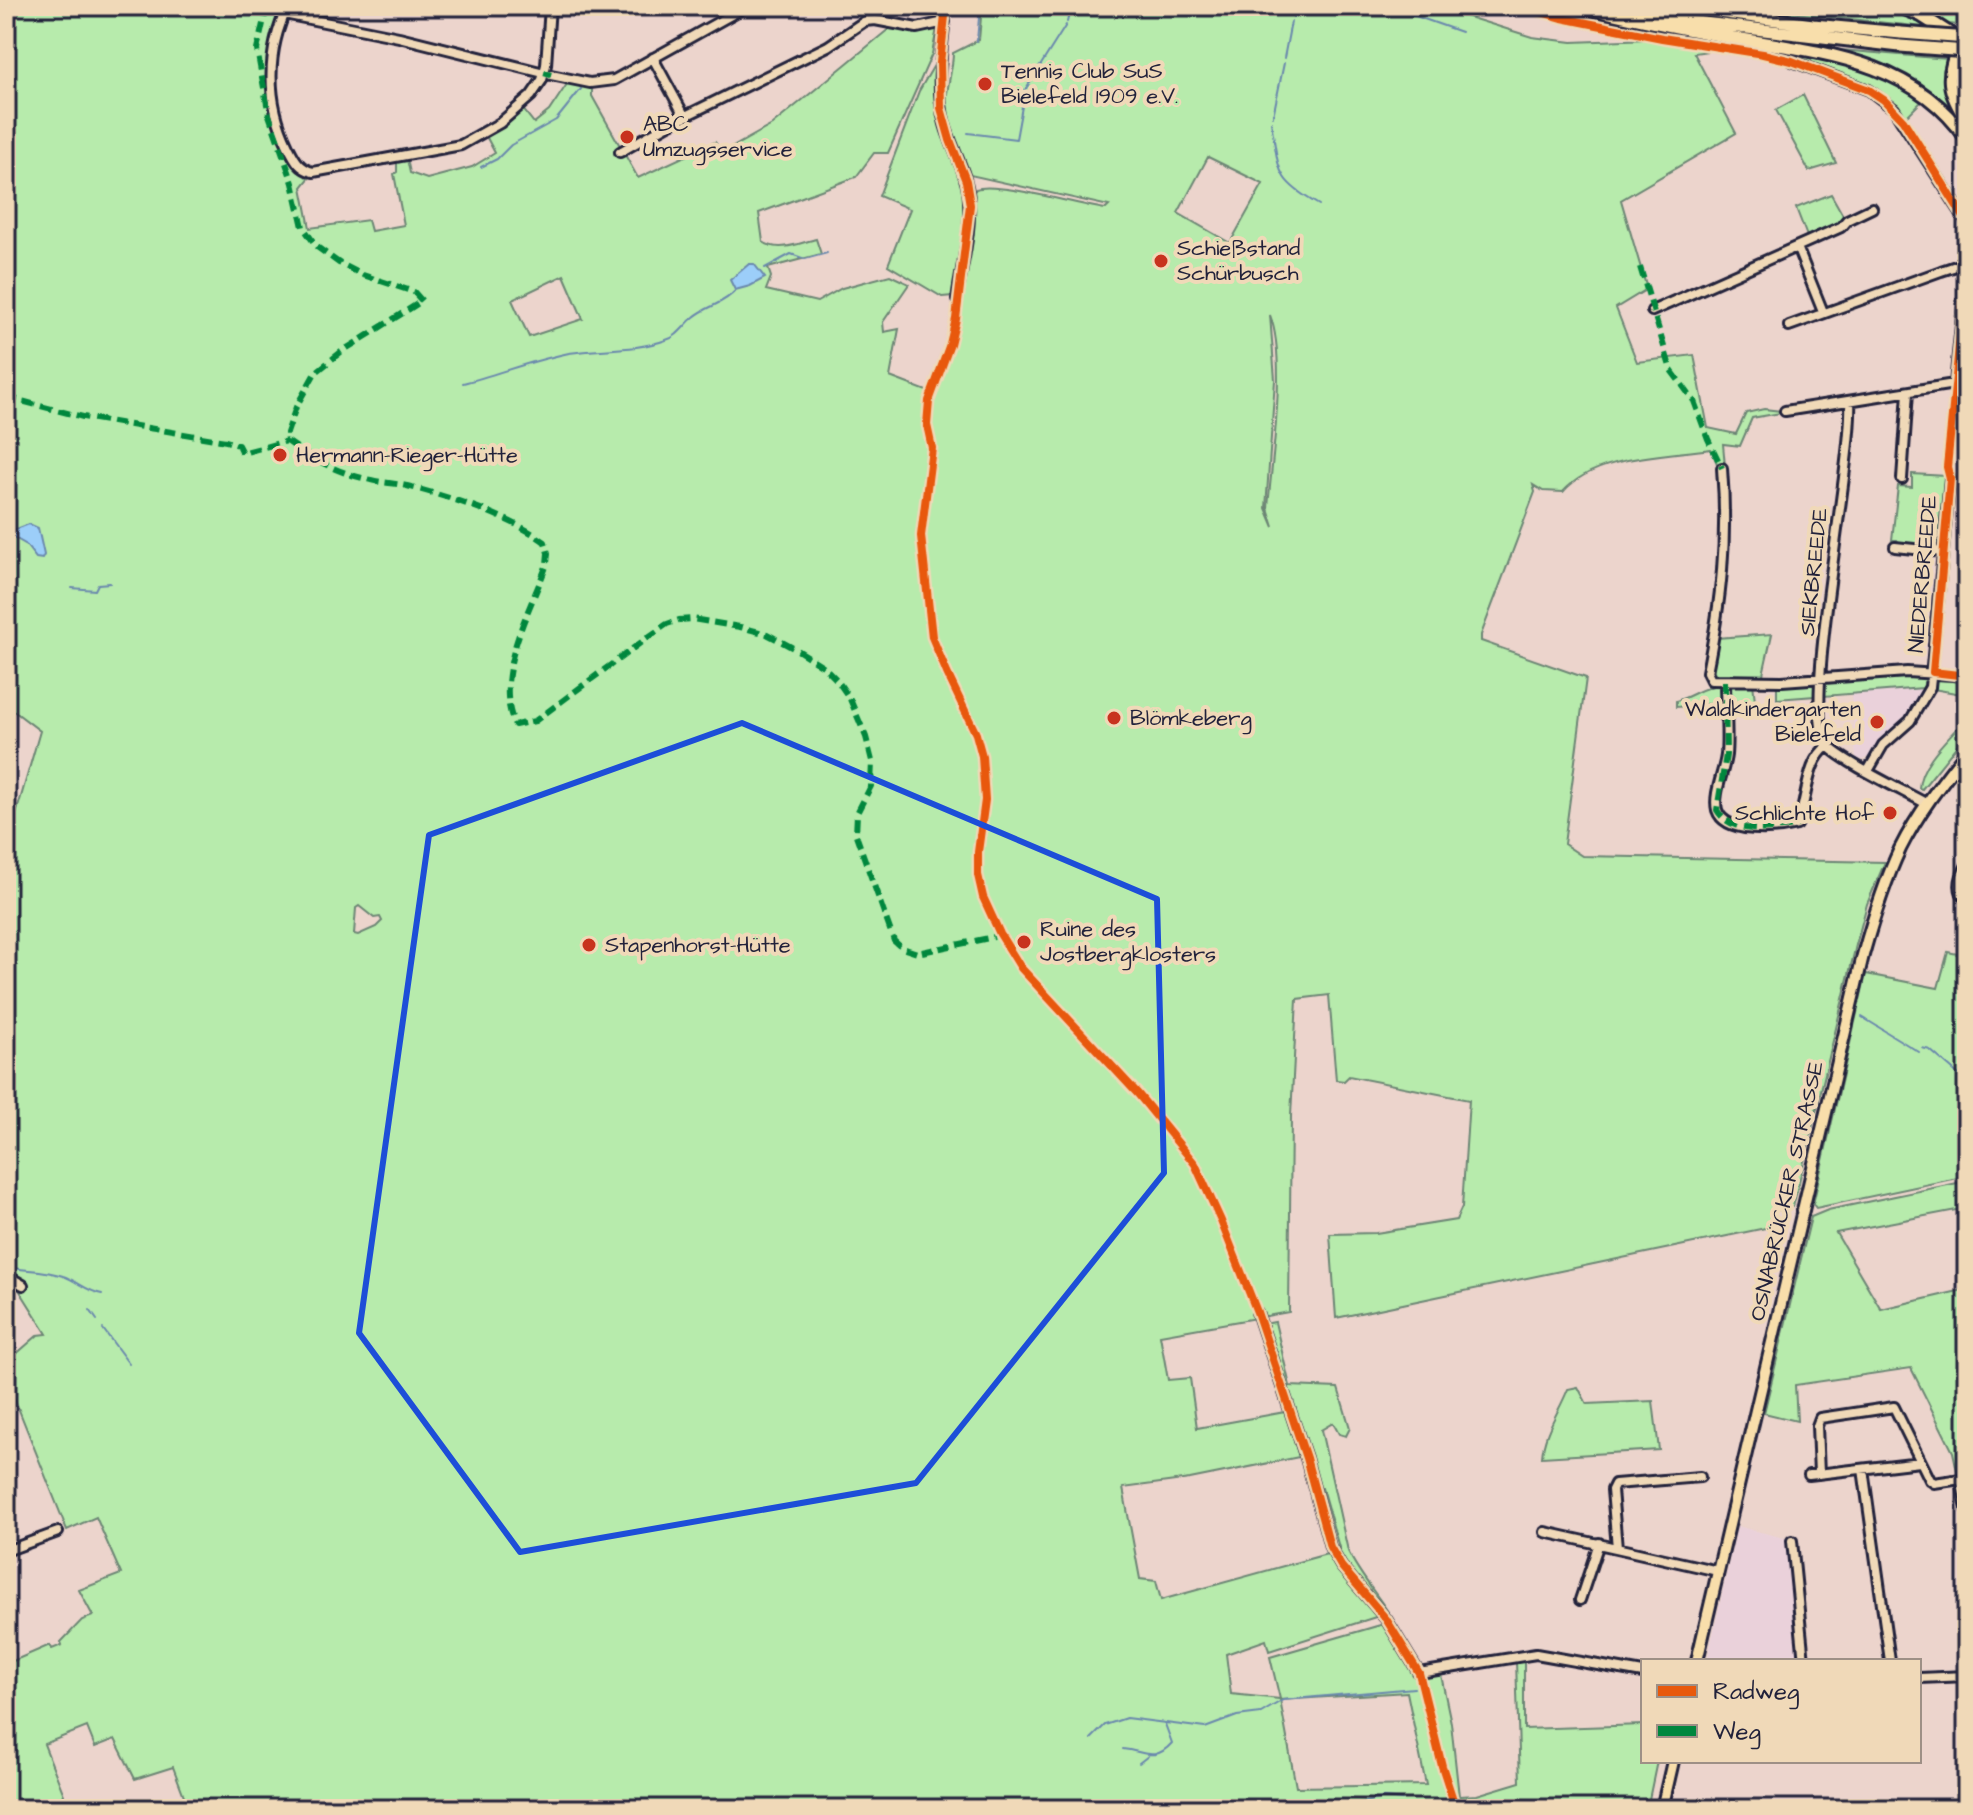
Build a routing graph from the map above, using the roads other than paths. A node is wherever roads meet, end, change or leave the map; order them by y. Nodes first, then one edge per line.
1 (550, 6) edge
2 (747, 6) edge
3 (946, 6) edge
4 (1580, 6) edge
5 (1610, 6) edge
6 (1675, 6) edge
7 (1899, 6) edge
8 (286, 10) edge
9 (945, 22) junction
10 (1901, 40) junction
11 (1966, 44) edge
12 (653, 58) junction
13 (1792, 61) dead end
14 (548, 74) junction
15 (685, 117) junction
16 (1967, 121) edge
17 (1965, 136) edge
18 (620, 152) dead end
19 (1872, 208) dead end
20 (1967, 222) edge
21 (1797, 247) junction
22 (1967, 266) edge
23 (957, 300) dead end
24 (1652, 311) dead end
25 (1823, 312) junction
26 (1789, 326) dead end
27 (1964, 357) edge
28 (1967, 382) edge
29 (1955, 383) junction
30 (1908, 392) junction
31 (1850, 401) junction
32 (1785, 411) dead end
33 (1722, 468) dead end
34 (1902, 479) dead end
35 (1950, 479) dead end
36 (1895, 547) dead end
37 (1943, 552) junction
38 (1933, 672) junction
39 (1967, 676) edge
40 (1821, 678) junction
41 (1725, 681) junction
42 (1828, 746) junction
43 (1967, 751) edge
44 (1868, 771) junction
45 (1927, 804) junction
46 (1967, 865) edge
47 (1967, 900) edge
48 (6, 1275) edge
49 (23, 1285) dead end
50 (1257, 1312) dead end
51 (1920, 1462) junction
52 (1863, 1469) junction
53 (1700, 1477) dead end
54 (1967, 1510) edge
55 (58, 1532) dead end
56 (1545, 1532) dead end
57 (1792, 1541) dead end
58 (1599, 1543) junction
59 (1617, 1548) junction
60 (6, 1551) edge
61 (1718, 1571) junction
62 (1580, 1600) dead end
63 (1697, 1659) edge
64 (1804, 1659) edge
65 (1890, 1659) edge
66 (1641, 1673) edge
67 (1967, 1676) edge
68 (1921, 1678) edge
69 (1673, 1763) edge
70 (1662, 1809) edge

1 - 14 street
2 - 12 street
3 - 9 street
4 - 17 highway
5 - 10 highway
6 - 10 highway
7 - 11 highway
8 - 14 street
8 - 14 street
9 - 15 street
9 - 23 street
10 - 11 highway, bridge
11 - 16 main road
12 - 14 street
12 - 15 street
13 - 20 street
15 - 18 street
19 - 21 street
21 - 24 street
21 - 25 street
22 - 25 street
22 - 27 street
25 - 26 street
27 - 29 street
28 - 29 street
29 - 30 street
30 - 31 street
30 - 34 street
31 - 32 street
31 - 40 street, SIEKBREEDE
33 - 41 street
35 - 37 street, NIEDERBREEDE
36 - 37 street, NIEDERBREEDE
37 - 38 street, NIEDERBREEDE
38 - 39 street
38 - 40 street
38 - 44 street, NIEDERBREEDE
40 - 41 street
40 - 42 street, SIEKBREEDE
41 - 42 street
42 - 44 street
43 - 45 main road, OSNABRÜCKER STRASSE
44 - 45 street
45 - 61 main road, OSNABRÜCKER STRASSE
46 - 47 street
48 - 49 street
50 - 66 street
51 - 52 street
51 - 52 street
51 - 54 street
52 - 65 street
53 - 59 street
55 - 60 street
56 - 58 street
57 - 64 street
58 - 59 street
58 - 62 street
59 - 61 street
61 - 63 main road, OSNABRÜCKER STRASSE
67 - 68 street
69 - 70 main road

